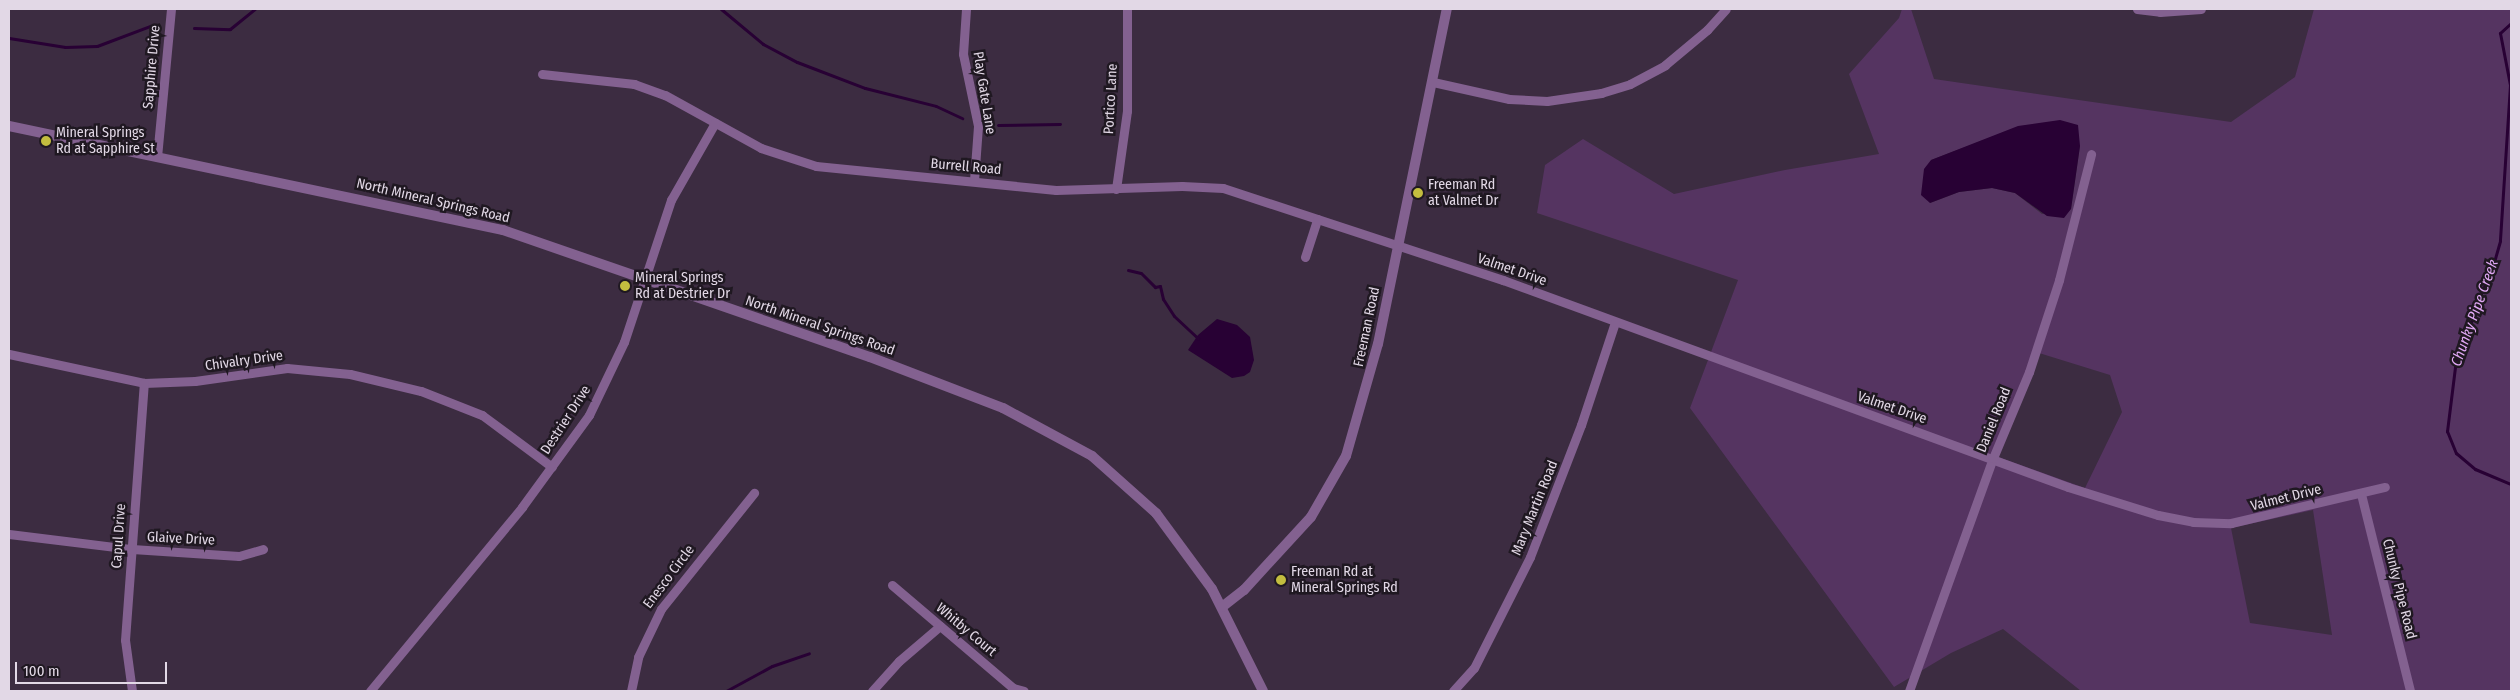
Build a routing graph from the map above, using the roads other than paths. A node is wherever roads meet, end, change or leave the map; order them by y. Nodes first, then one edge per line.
1 (171, 9) edge
2 (966, 9) edge
3 (1127, 9) edge
4 (1447, 9) edge
5 (1726, 9) edge
6 (2137, 9) edge
7 (2201, 9) edge
8 (542, 74) dead end
9 (1433, 82) junction
10 (715, 123) junction
11 (9, 126) edge
12 (2091, 154) dead end
13 (158, 157) junction
14 (974, 181) junction
15 (1116, 189) junction
16 (1317, 219) junction
17 (1399, 246) junction
18 (1305, 257) dead end
19 (644, 278) junction
20 (1615, 322) junction
21 (9, 354) edge
22 (144, 382) junction
23 (1993, 458) junction
24 (552, 467) junction
25 (2385, 487) dead end
26 (754, 493) dead end
27 (2361, 494) junction
28 (9, 534) edge
29 (263, 549) dead end
30 (132, 550) junction
31 (892, 585) dead end
32 (1222, 607) junction
33 (940, 626) junction
34 (132, 691) edge
35 (370, 691) edge
36 (631, 691) edge
37 (872, 691) edge
38 (1024, 691) edge
39 (1263, 691) edge
40 (1453, 691) edge
41 (1909, 691) edge
42 (2410, 691) edge

1 - 13 street, Sapphire Drive
2 - 14 street, Play Gate Lane
3 - 15 street, Portico Lane
4 - 9 street, Freeman Road
5 - 9 street
6 - 7 street
8 - 10 street, Burrell Road
9 - 17 street, Freeman Road
10 - 14 street, Burrell Road
10 - 19 street, Destrier Drive
11 - 13 street, North Mineral Springs Road
12 - 23 street, Daniel Road
13 - 19 street, North Mineral Springs Road
14 - 15 street, Burrell Road
15 - 16 street, Burrell Road
16 - 17 street, Burrell Road
16 - 18 street
17 - 20 street, Valmet Drive
17 - 32 street, Freeman Road
19 - 24 street, Destrier Drive
19 - 32 street, North Mineral Springs Road
20 - 23 street, Valmet Drive
20 - 40 street, Mary Martin Road
21 - 22 street, Chivalry Drive
22 - 24 street, Chivalry Drive
22 - 30 street, Capul Drive
23 - 27 street, Valmet Drive
23 - 41 street, Daniel Road
24 - 35 street, Destrier Drive
25 - 27 street, Valmet Drive
26 - 36 street, Enesco Circle
27 - 42 street, Chunky Pipe Road
28 - 30 street, Glaive Drive
29 - 30 street, Glaive Drive
30 - 34 street, Capul Drive
31 - 33 street, Whitby Court
32 - 39 street, North Mineral Springs Road
33 - 37 street
33 - 38 street, Whitby Court

